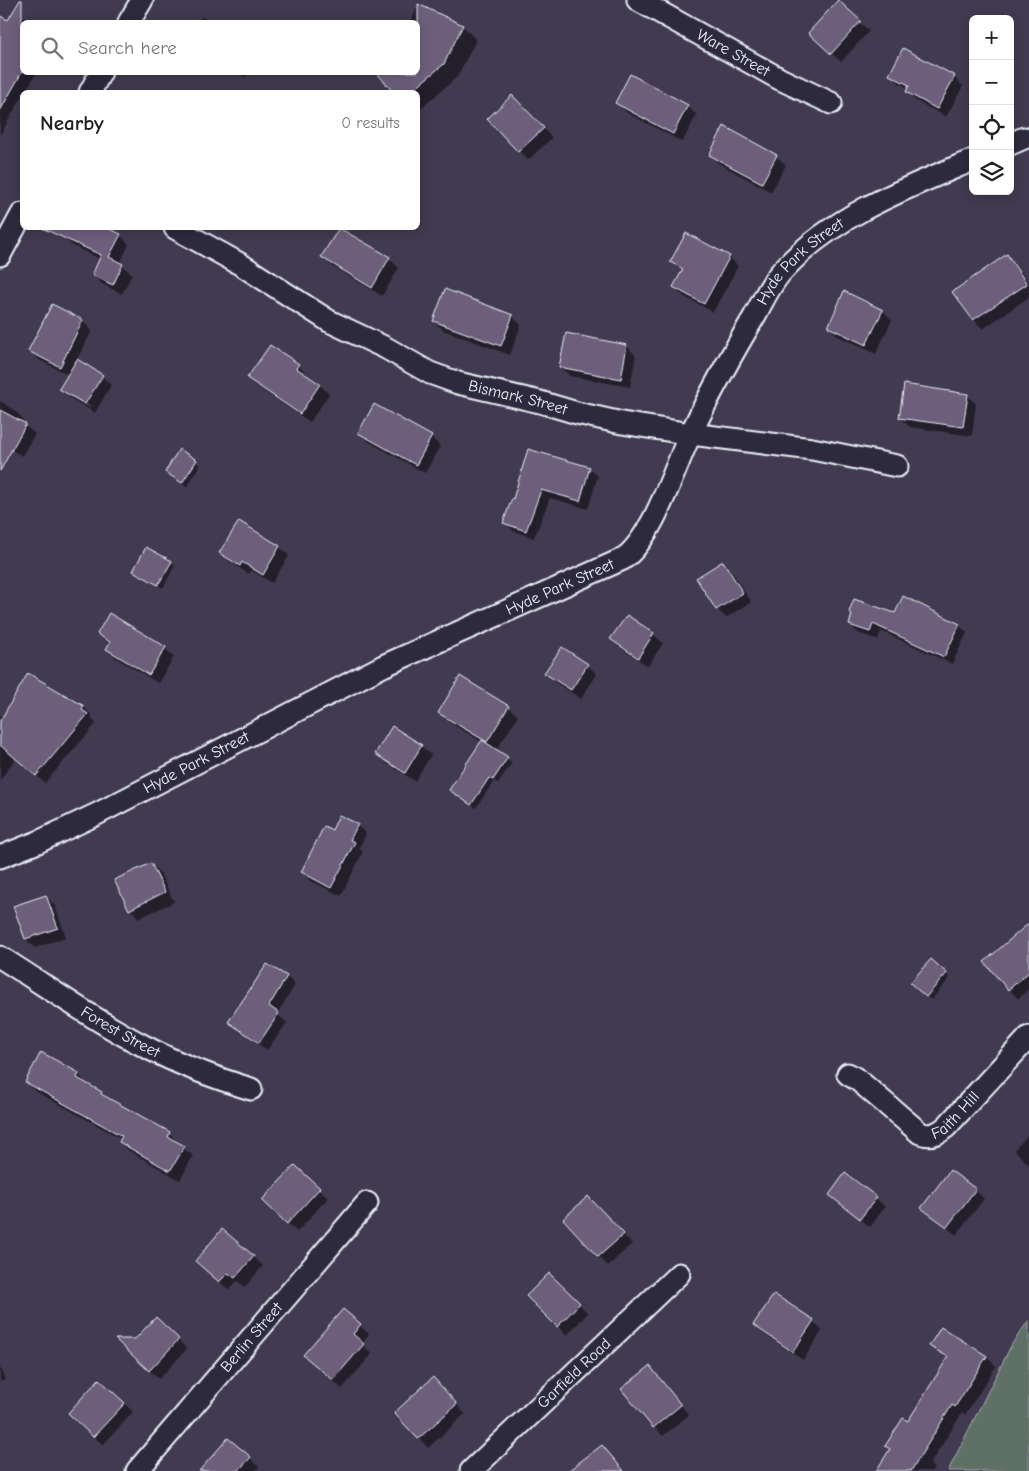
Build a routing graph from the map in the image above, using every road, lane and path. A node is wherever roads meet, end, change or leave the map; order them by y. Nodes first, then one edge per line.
1 (142, 0) edge
2 (638, 0) edge
3 (130, 20) edge
4 (99, 75) edge
5 (91, 90) edge
6 (830, 103) dead end
7 (969, 162) edge
8 (20, 218) edge
9 (179, 230) edge
10 (0, 255) edge
11 (691, 434) junction
12 (897, 466) dead end
13 (0, 857) edge
14 (0, 957) edge
15 (1029, 1036) edge
16 (848, 1074) dead end
17 (251, 1089) dead end
18 (367, 1203) dead end
19 (679, 1274) dead end
20 (137, 1471) edge
21 (471, 1471) edge

1 - 3 street
2 - 6 street, Ware Street
4 - 5 street
7 - 11 street, Hyde Park Street
8 - 10 street
9 - 11 street, Bismark Street
11 - 12 street, Bismark Street
11 - 13 street, Hyde Park Street
14 - 17 street, Forest Street
15 - 16 street, Faith Hill
18 - 20 street, Berlin Street
19 - 21 street, Garfield Road

